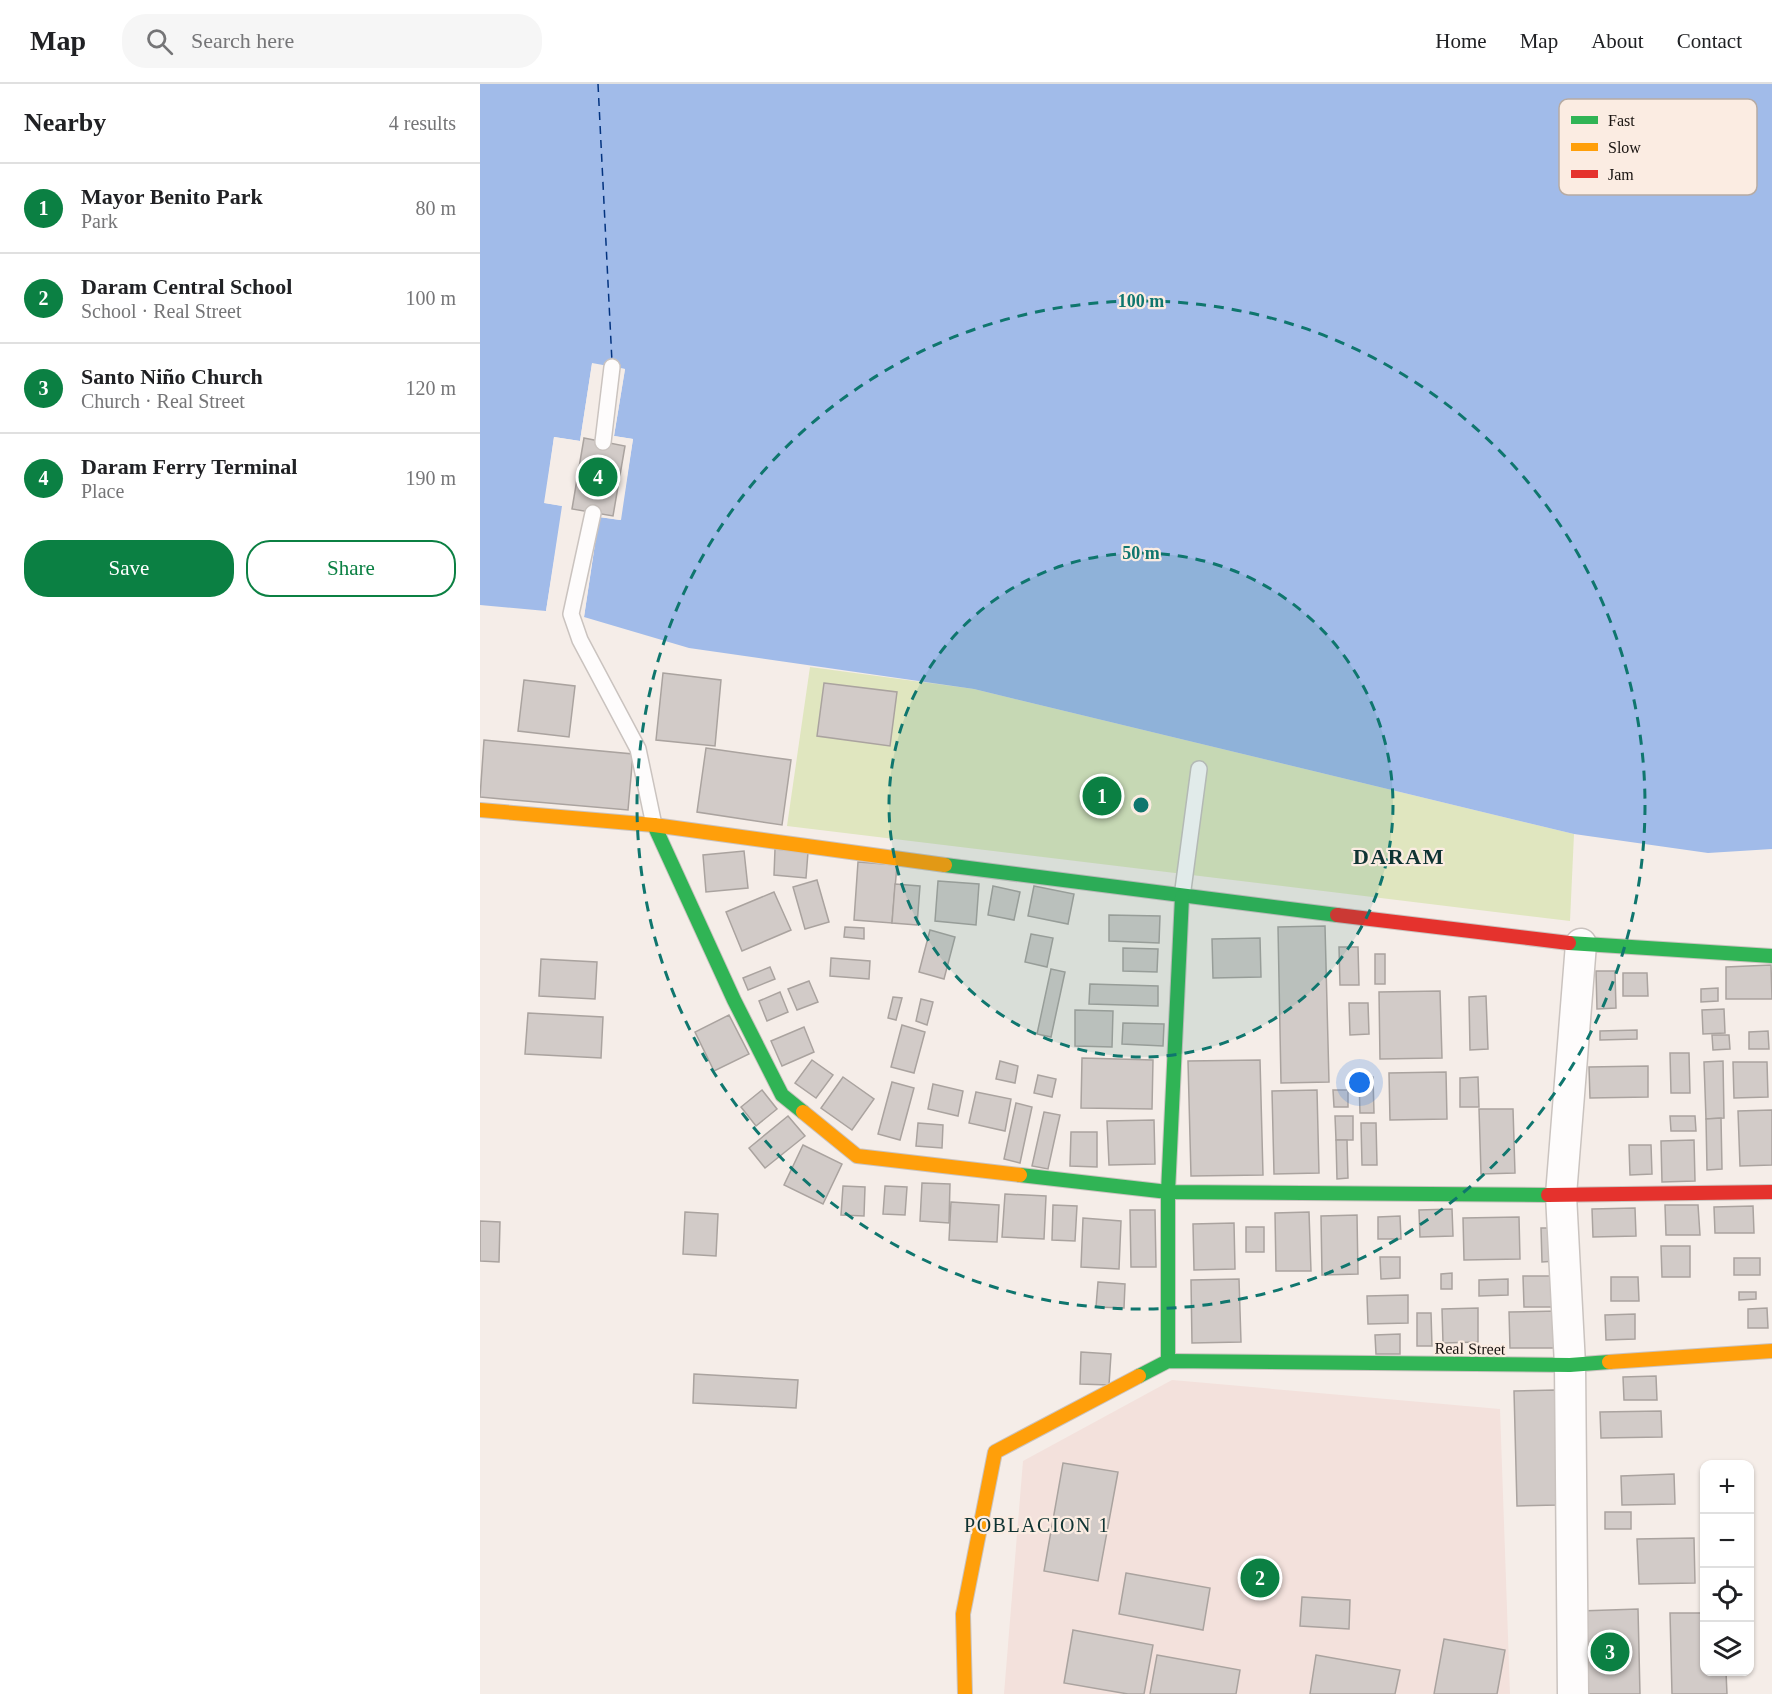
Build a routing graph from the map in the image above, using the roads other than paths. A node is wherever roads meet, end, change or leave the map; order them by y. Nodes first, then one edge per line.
1 (612, 367) dead end
2 (603, 442) dead end
3 (593, 513) dead end
4 (1199, 770) dead end
5 (480, 810) edge
6 (654, 825) junction
7 (1182, 897) junction
8 (1581, 944) junction
9 (1772, 956) edge
10 (1168, 1192) junction
11 (1772, 1192) edge
12 (1561, 1195) junction
13 (1772, 1351) edge
14 (1168, 1361) junction
15 (1570, 1365) junction
16 (965, 1694) edge
17 (1573, 1694) edge

1 - 2 lane
3 - 6 lane
4 - 7 lane
5 - 6 street
6 - 7 street
6 - 10 street
7 - 8 street
7 - 10 street
8 - 9 street
8 - 12 street
10 - 12 street
10 - 14 street
11 - 12 street
12 - 15 street
13 - 15 street, Real Street
14 - 15 street, Real Street
14 - 16 street
15 - 17 street

